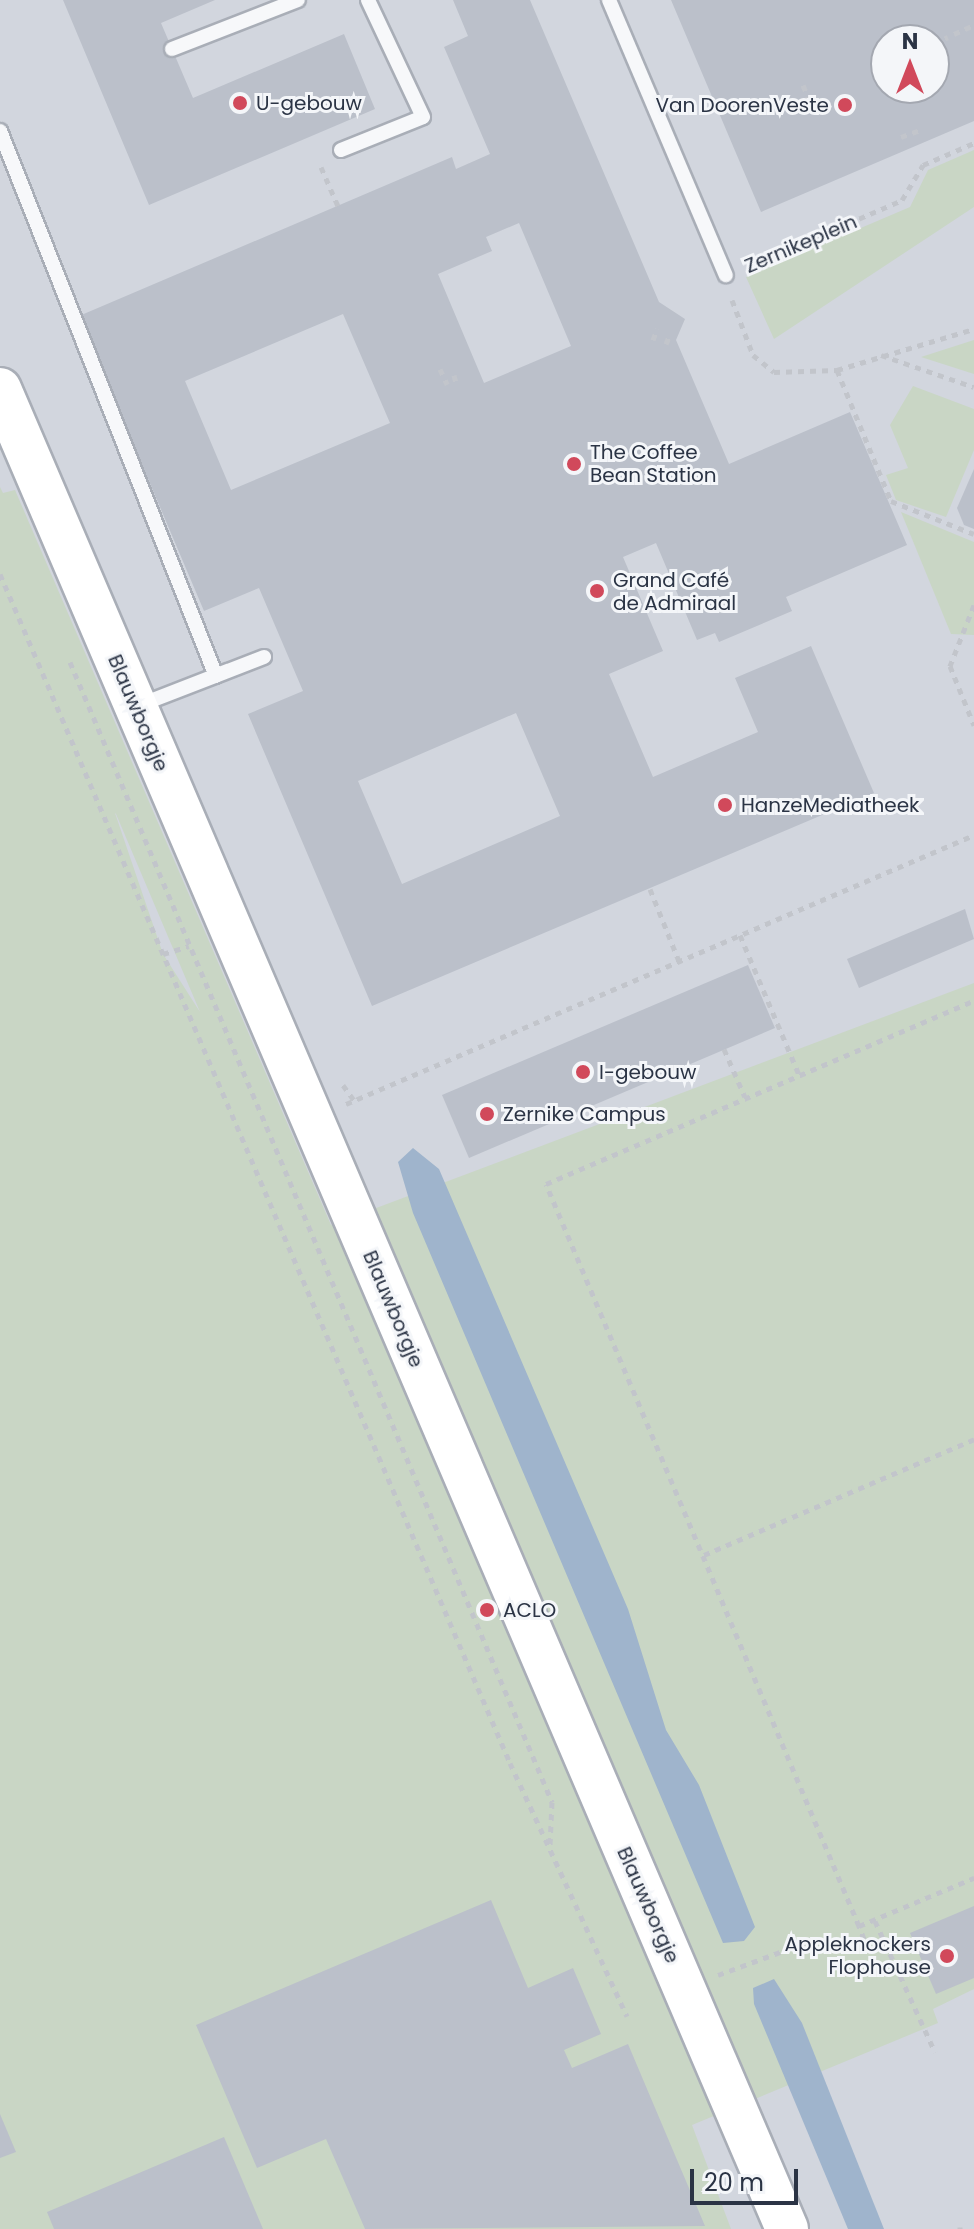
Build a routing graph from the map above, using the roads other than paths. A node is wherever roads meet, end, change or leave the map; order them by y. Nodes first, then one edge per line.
1 (298, 0) edge
2 (368, 0) edge
3 (609, 0) edge
4 (172, 49) dead end
5 (0, 131) edge
6 (341, 150) dead end
7 (726, 275) road end
8 (0, 389) edge
9 (264, 657) dead end
10 (216, 676) junction
11 (136, 707) junction
12 (787, 2229) edge

1 - 4 lane
2 - 6 lane
3 - 7 lane
5 - 10 lane
8 - 11 street, Blauwborgje
9 - 10 lane
10 - 11 lane
11 - 12 street, Blauwborgje

